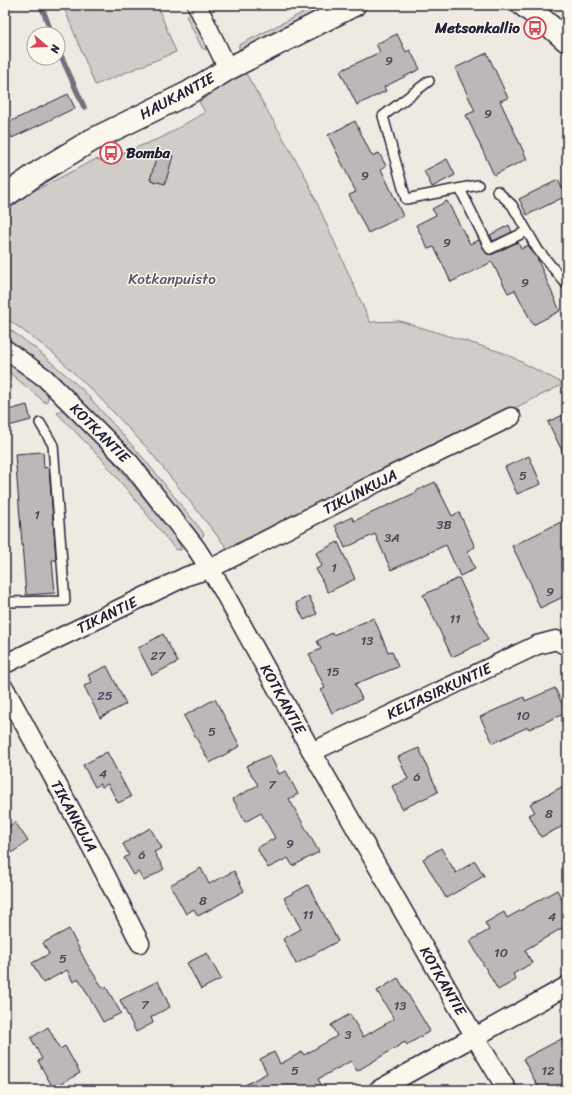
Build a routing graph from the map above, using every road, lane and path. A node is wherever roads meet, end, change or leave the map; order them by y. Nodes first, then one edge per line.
1 (197, 5) edge
2 (354, 5) edge
3 (523, 5) edge
4 (567, 41) edge
5 (228, 69) junction
6 (429, 81) dead end
7 (478, 185) dead end
8 (460, 189) junction
9 (497, 191) dead end
10 (5, 196) edge
11 (527, 231) junction
12 (567, 285) edge
13 (5, 350) edge
14 (511, 417) dead end
15 (40, 423) dead end
16 (210, 569) junction
17 (5, 602) edge
18 (567, 646) edge
19 (5, 664) edge
20 (5, 689) edge
21 (312, 752) junction
22 (140, 943) dead end
23 (567, 986) edge
24 (475, 1037) junction
25 (378, 1090) edge
26 (507, 1090) edge

1 - 5 street
2 - 5 street, HAUKANTIE
3 - 4 street
5 - 10 street, HAUKANTIE
6 - 8 lane
7 - 8 lane
8 - 11 lane
9 - 11 lane
11 - 12 lane
13 - 16 street, KOTKANTIE
14 - 16 street, TIKLINKUJA
15 - 17 lane
16 - 19 street, TIKANTIE
16 - 21 street, KOTKANTIE
18 - 21 street, KELTASIRKUNTIE
20 - 22 street, TIKANKUJA
21 - 24 street, KOTKANTIE
23 - 24 street
24 - 25 street
24 - 26 street, KOTKANTIE

